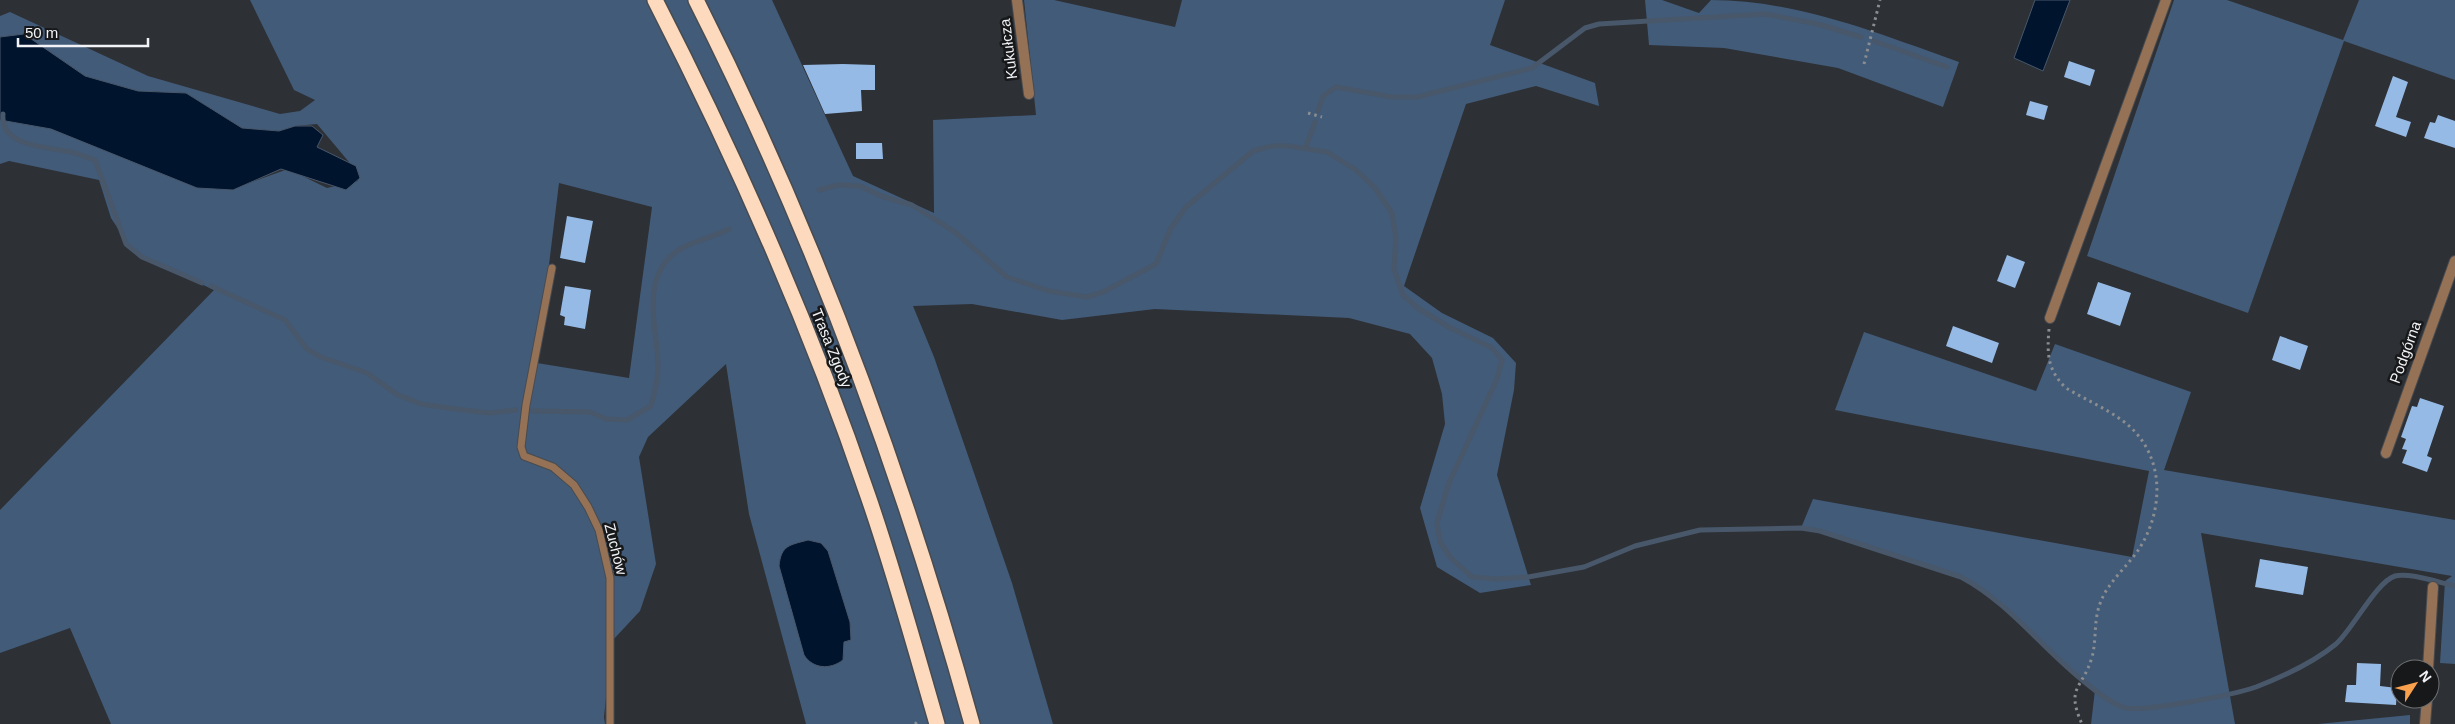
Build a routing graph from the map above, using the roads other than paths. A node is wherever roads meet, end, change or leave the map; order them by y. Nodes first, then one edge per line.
1 (655, 0) edge
2 (696, 0) edge
3 (1017, 0) edge
4 (2166, 0) edge
5 (1028, 94) dead end
6 (2455, 261) edge
7 (552, 268) dead end
8 (2050, 318) road end
9 (2386, 454) dead end
10 (2434, 588) dead end
11 (2429, 659) edge
12 (2426, 709) edge
13 (610, 724) edge
14 (937, 724) edge
15 (972, 724) edge
16 (2425, 724) edge

1 - 14 highway, Trasa Zgody
2 - 15 highway, Trasa Zgody
3 - 5 street, Kukułcza
4 - 8 street
6 - 9 street, Podgórna
7 - 13 lane, Zuchów
10 - 11 street
12 - 16 street

